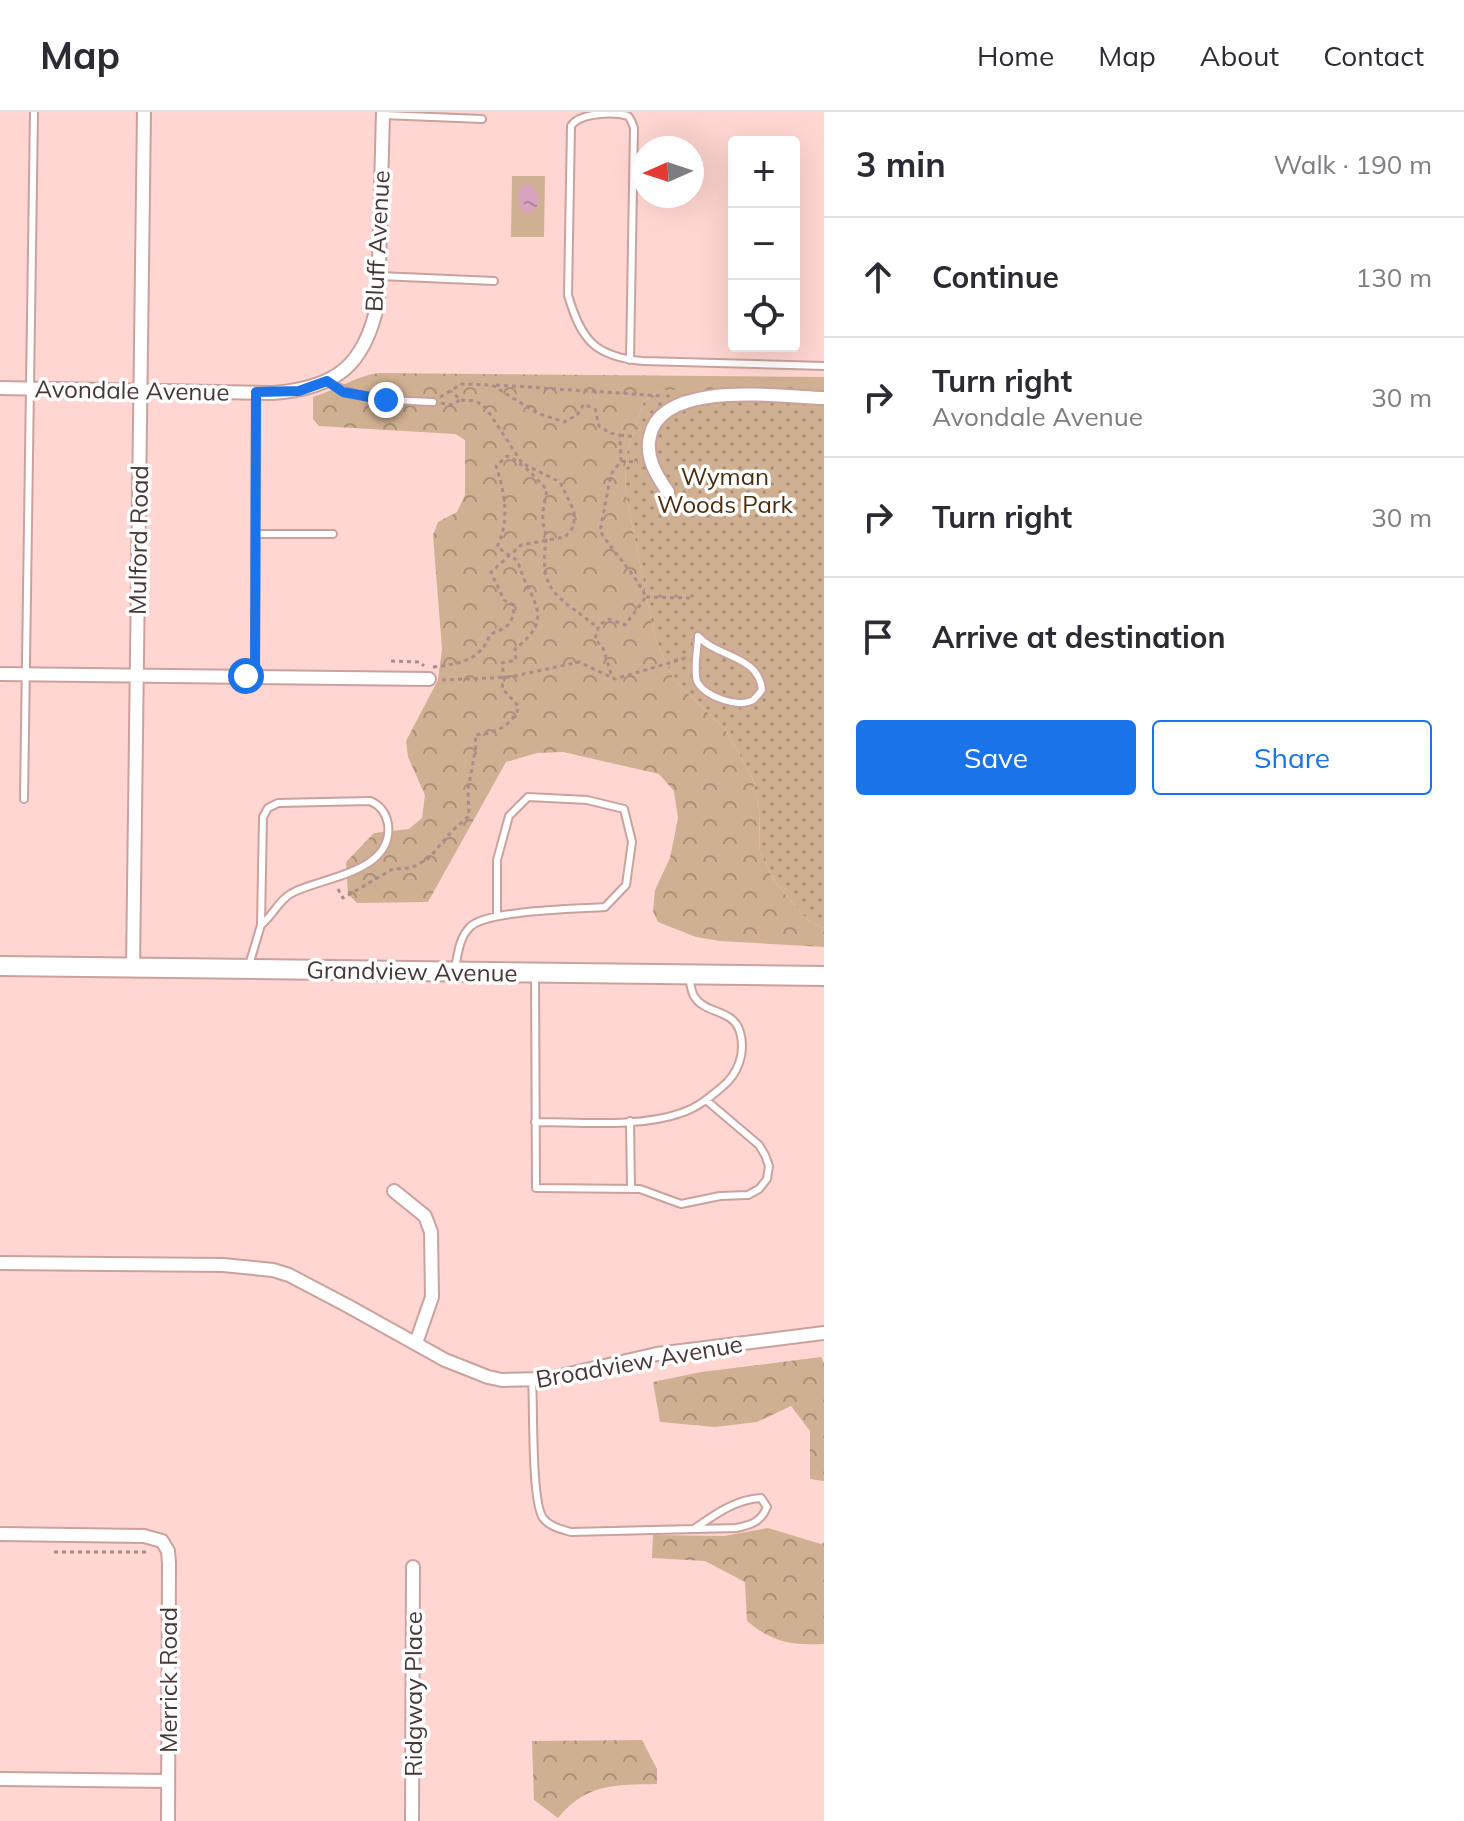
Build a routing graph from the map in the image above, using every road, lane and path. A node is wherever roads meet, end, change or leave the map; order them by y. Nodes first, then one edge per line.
1 (34, 112) edge
2 (144, 112) edge
3 (383, 113) edge
4 (482, 119) dead end
5 (380, 276) junction
6 (494, 281) dead end
7 (630, 360) junction
8 (352, 364) joint
9 (824, 366) edge
10 (327, 381) junction
11 (492, 385) junction
12 (0, 388) edge
13 (31, 389) junction
14 (140, 391) junction
15 (451, 391) junction
16 (256, 392) junction
17 (665, 396) dead end
18 (824, 398) edge
19 (461, 400) junction
20 (433, 402) junction
21 (522, 463) junction
22 (668, 492) dead end
23 (256, 534) junction
24 (333, 534) dead end
25 (545, 542) junction
26 (509, 555) junction
27 (646, 597) junction
28 (690, 598) dead end
29 (599, 629) junction
30 (697, 655) junction
31 (0, 674) edge
32 (25, 674) junction
33 (137, 675) junction
34 (255, 677) junction
35 (432, 677) junction
36 (504, 677) junction
37 (612, 677) junction
38 (24, 799) dead end
39 (343, 898) dead end
40 (497, 915) junction
41 (261, 925) junction
42 (0, 966) edge
43 (133, 968) junction
44 (248, 969) junction
45 (455, 971) junction
46 (535, 972) junction
47 (688, 974) junction
48 (824, 976) edge
49 (706, 1100) junction
50 (630, 1121) junction
51 (535, 1122) junction
52 (631, 1188) junction
53 (394, 1191) dead end
54 (0, 1263) edge
55 (824, 1333) edge
56 (416, 1343) junction
57 (532, 1380) junction
58 (694, 1529) junction
59 (0, 1534) edge
60 (54, 1552) dead end
61 (149, 1552) dead end
62 (413, 1567) dead end
63 (0, 1779) edge
64 (168, 1781) junction
65 (168, 1821) edge
66 (412, 1821) edge

1 - 13 lane
2 - 14 street, Mulford Road
3 - 4 lane
3 - 5 street, Bluff Avenue
5 - 6 lane
5 - 8 street, Bluff Avenue
7 - 7 lane
7 - 9 lane
8 - 10 street, Avondale Avenue
10 - 16 street, Avondale Avenue
10 - 20 lane
11 - 15 path
11 - 17 path
11 - 27 path
12 - 13 street, Avondale Avenue
13 - 14 street, Avondale Avenue
13 - 32 lane
14 - 16 street, Avondale Avenue
14 - 33 street, Mulford Road
15 - 19 path
15 - 20 path
16 - 23 lane
18 - 22 street
19 - 20 path
19 - 21 path
21 - 25 path
21 - 25 path
21 - 26 path
23 - 24 lane
23 - 34 lane
25 - 26 path
25 - 29 path
26 - 35 path
26 - 36 path
27 - 28 path
27 - 29 path
29 - 37 path
30 - 30 lane
30 - 37 path
31 - 32 street
32 - 33 street
32 - 38 lane
33 - 34 street
33 - 43 street, Mulford Road
34 - 35 street
35 - 36 path
36 - 37 path
36 - 39 path
40 - 40 lane
40 - 45 lane
41 - 41 lane
41 - 44 lane
42 - 43 main road, Grandview Avenue
43 - 44 main road, Grandview Avenue
44 - 45 main road, Grandview Avenue
45 - 46 main road, Grandview Avenue
46 - 47 main road, Grandview Avenue
46 - 51 lane
47 - 48 main road, Grandview Avenue
47 - 49 lane
49 - 50 lane
49 - 52 lane
50 - 51 lane
50 - 52 lane
51 - 52 lane
53 - 56 street
54 - 56 street, Broadview Avenue
55 - 57 street, Broadview Avenue
56 - 57 street, Broadview Avenue
57 - 58 lane
58 - 58 lane
59 - 64 street, Merrick Road
60 - 61 path
62 - 66 street, Ridgway Place
63 - 64 street
64 - 65 street, Merrick Road

